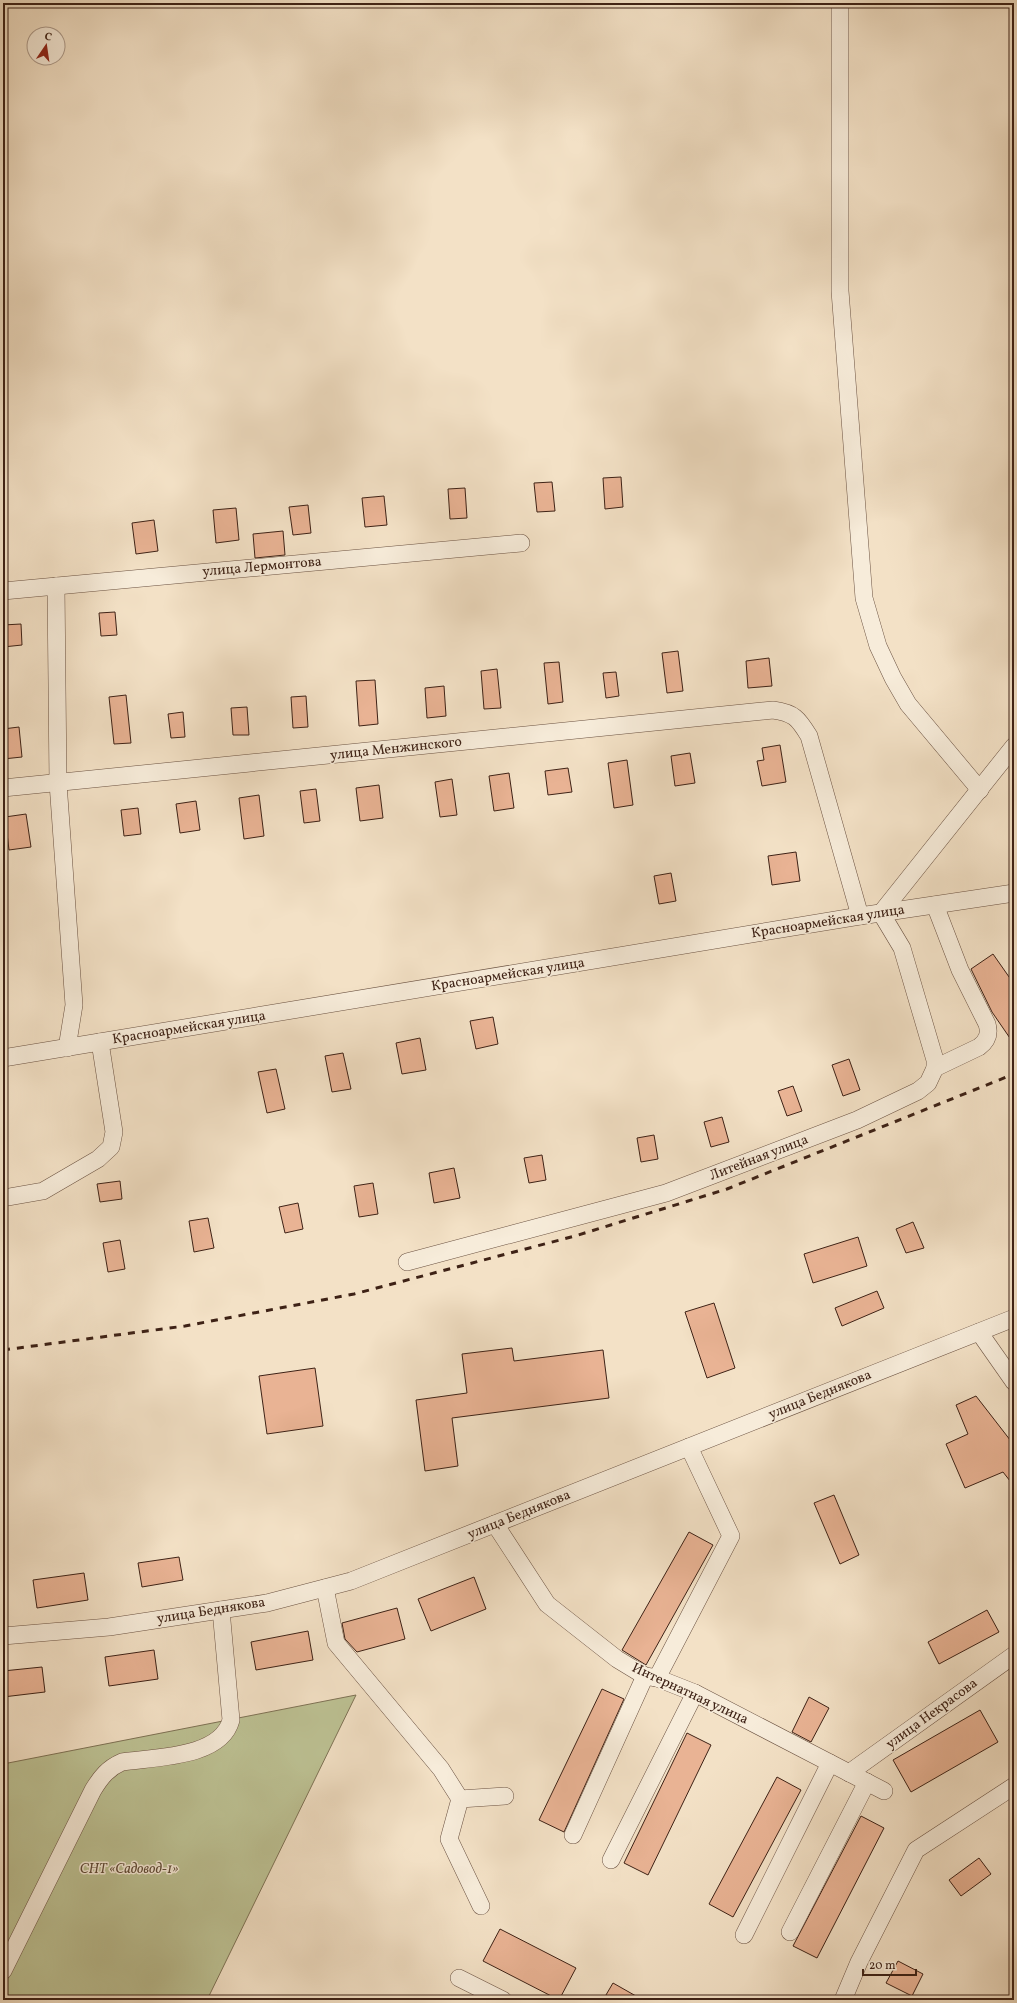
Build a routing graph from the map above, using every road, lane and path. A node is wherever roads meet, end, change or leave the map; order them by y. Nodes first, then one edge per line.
1 (840, 3) edge
2 (521, 544) dead end
3 (56, 586) junction
4 (3, 591) edge
5 (1014, 746) edge
6 (58, 783) junction
7 (3, 788) edge
8 (980, 790) junction
9 (1014, 893) edge
10 (935, 905) junction
11 (881, 913) junction
12 (860, 916) junction
13 (100, 1042) junction
14 (67, 1048) junction
15 (3, 1058) edge
16 (935, 1068) junction
17 (3, 1198) edge
18 (407, 1262) dead end
19 (1014, 1318) edge
20 (979, 1332) junction
21 (1014, 1382) edge
22 (689, 1447) junction
23 (494, 1524) junction
24 (325, 1588) junction
25 (220, 1610) junction
26 (3, 1636) edge
27 (1014, 1655) edge
28 (651, 1677) junction
29 (695, 1693) junction
30 (830, 1763) junction
31 (849, 1773) junction
32 (867, 1782) junction
33 (1014, 1786) edge
34 (884, 1791) dead end
35 (505, 1796) dead end
36 (460, 1799) junction
37 (573, 1835) dead end
38 (611, 1860) dead end
39 (481, 1906) dead end
40 (790, 1932) dead end
41 (744, 1935) dead end
42 (3, 1971) edge
43 (459, 1978) dead end
44 (503, 2000) edge
45 (843, 2000) edge

1 - 8 street
2 - 3 street, улица Лермонтова
3 - 4 street, улица Лермонтова
3 - 6 street
5 - 8 street
6 - 7 street, улица Менжинского
6 - 12 street, улица Менжинского
6 - 14 street
8 - 11 street
9 - 10 street, Красноармейская улица
10 - 11 street, Красноармейская улица
10 - 16 street
11 - 12 street, Красноармейская улица
11 - 16 street
12 - 13 street, Красноармейская улица
13 - 14 street, Красноармейская улица
13 - 17 street
14 - 15 street, Красноармейская улица
16 - 18 street, Литейная улица
19 - 20 street, улица Беднякова
20 - 21 street
20 - 22 street, улица Беднякова
22 - 23 street, улица Беднякова
22 - 28 street
23 - 24 street, улица Беднякова
23 - 28 street, Интернатная улица
24 - 25 street, улица Беднякова
24 - 36 street
25 - 26 street, улица Беднякова
25 - 42 street
27 - 31 street, улица Некрасова
28 - 29 street, Интернатная улица
28 - 37 street
29 - 30 street, Интернатная улица
29 - 38 street
30 - 31 street, Интернатная улица
30 - 41 street
31 - 32 street, Интернатная улица
32 - 34 street, Интернатная улица
32 - 40 street
33 - 45 street
35 - 36 street
36 - 39 street
43 - 44 street

